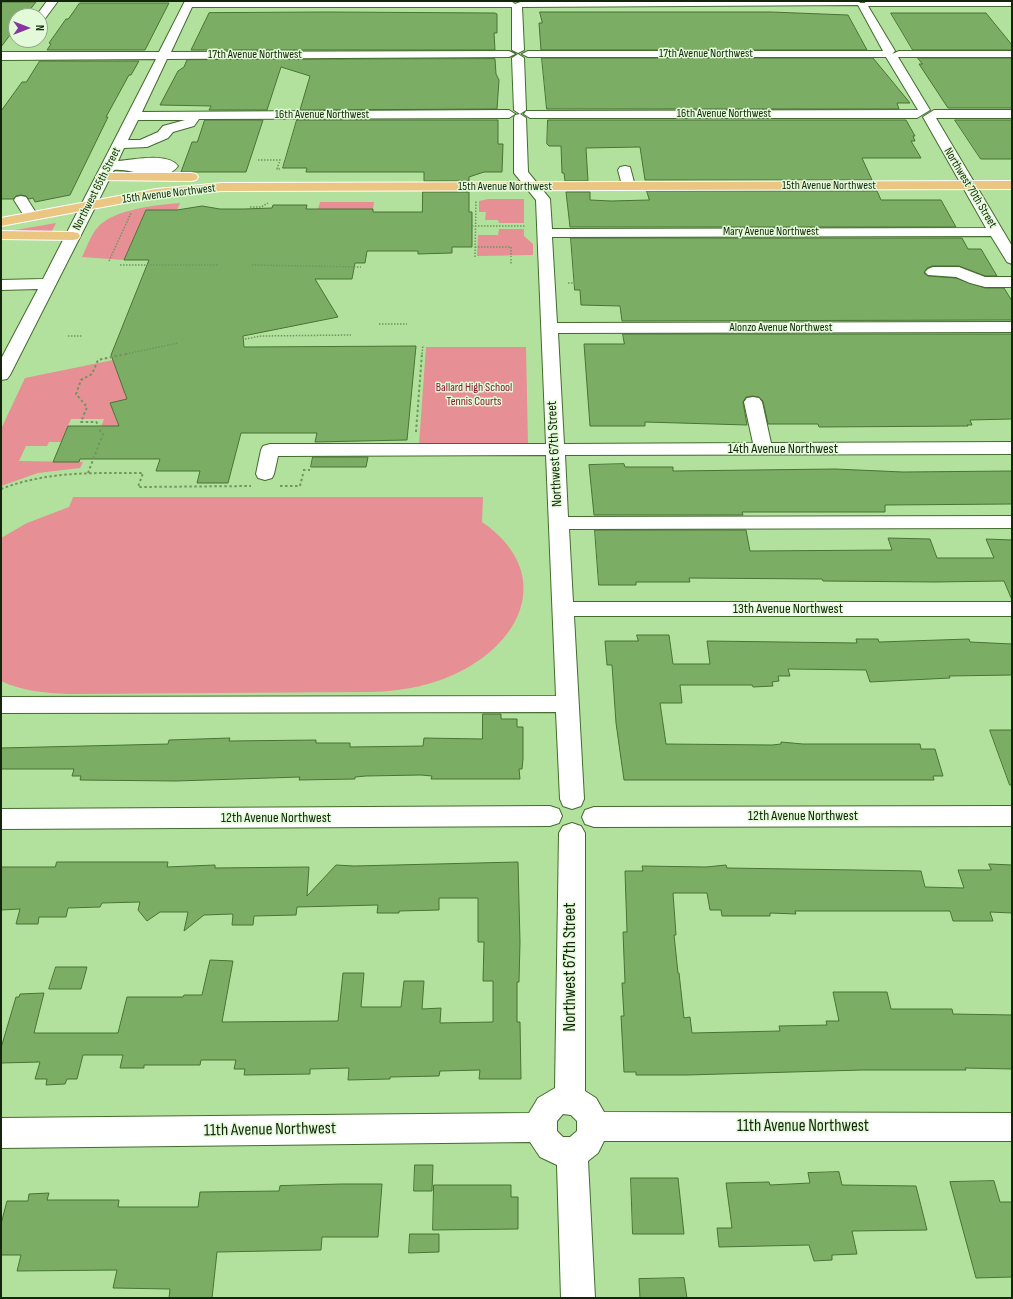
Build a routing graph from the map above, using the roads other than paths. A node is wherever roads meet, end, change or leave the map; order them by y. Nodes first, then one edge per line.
1 (591, 2) edge
2 (190, 3) edge
3 (862, 3) edge
4 (1012, 3) edge
5 (517, 5) junction
6 (16, 48) edge
7 (518, 54) junction
8 (891, 54) junction
9 (1012, 54) edge
10 (164, 55) junction
11 (7, 56) edge
12 (5, 67) dead end
13 (520, 114) junction
14 (926, 114) junction
15 (1012, 114) edge
16 (195, 115) junction
17 (134, 116) junction
18 (120, 144) junction
19 (142, 144) junction
20 (129, 165) junction
21 (957, 167) junction
22 (975, 167) dead end
23 (625, 170) dead end
24 (106, 172) junction
25 (163, 174) junction
26 (969, 185) junction
27 (1012, 185) edge
28 (628, 186) junction
29 (222, 187) junction
30 (533, 187) junction
31 (21, 200) dead end
32 (89, 205) junction
33 (32, 216) junction
34 (955, 218) dead end
35 (1, 222) edge
36 (963, 232) junction
37 (996, 232) junction
38 (545, 233) junction
39 (1, 235) edge
40 (73, 236) junction
41 (1012, 260) edge
42 (933, 272) dead end
43 (1012, 282) edge
44 (48, 284) junction
45 (1, 285) edge
46 (1012, 327) edge
47 (549, 328) junction
48 (1, 375) edge
49 (753, 402) dead end
50 (1012, 448) edge
51 (554, 449) junction
52 (763, 449) junction
53 (265, 482) road end
54 (1012, 522) edge
55 (558, 523) junction
56 (563, 609) junction
57 (1012, 609) edge
58 (567, 704) junction
59 (1, 705) edge
60 (572, 799) junction
61 (550, 816) junction
62 (1012, 816) edge
63 (594, 817) junction
64 (1, 819) edge
65 (572, 833) junction
66 (570, 1101) junction
67 (594, 1126) junction
68 (540, 1127) junction
69 (1012, 1127) edge
70 (1, 1133) edge
71 (572, 1151) junction
72 (578, 1298) edge

1 - 3 street
1 - 5 street
2 - 5 street
2 - 10 street, Northwest 65th Street
3 - 4 street
3 - 8 street, Northwest 70th Street
5 - 7 street, Northwest 67th Street
6 - 11 street
7 - 8 street, 17th Avenue Northwest
7 - 10 street, 17th Avenue Northwest
7 - 13 street, Northwest 67th Street
8 - 9 street, 17th Avenue Northwest
8 - 14 street, Northwest 70th Street
10 - 11 street, 17th Avenue Northwest
10 - 17 street, Northwest 65th Street
11 - 12 street
13 - 14 street, 16th Avenue Northwest
13 - 16 street, 16th Avenue Northwest
13 - 30 street, Northwest 67th Street
14 - 15 street, 16th Avenue Northwest
14 - 21 street, Northwest 70th Street
16 - 17 street, 16th Avenue Northwest
16 - 19 street
17 - 18 street, Northwest 65th Street
18 - 19 street
18 - 24 street, Northwest 65th Street
19 - 20 street
20 - 24 street
20 - 25 street
21 - 22 street
21 - 26 street, Northwest 70th Street
23 - 28 street
24 - 25 main road
24 - 32 street, Northwest 65th Street
25 - 29 main road
26 - 27 main road, 15th Avenue Northwest
26 - 28 main road, 15th Avenue Northwest
26 - 37 street, Northwest 70th Street
28 - 30 main road, 15th Avenue Northwest
29 - 30 main road, 15th Avenue Northwest
29 - 32 main road, 15th Avenue Northwest
30 - 38 street, Northwest 67th Street
31 - 33 street
32 - 33 main road, 15th Avenue Northwest
32 - 40 street, Northwest 65th Street
33 - 35 main road, 15th Avenue Northwest
34 - 36 street
36 - 37 street, Mary Avenue Northwest
36 - 38 street, Mary Avenue Northwest
37 - 41 street, Northwest 70th Street
38 - 47 street, Northwest 67th Street
39 - 40 main road
40 - 44 street, Northwest 65th Street
42 - 43 street
44 - 45 street
44 - 48 street, Northwest 65th Street
46 - 47 street, Alonzo Avenue Northwest
47 - 51 street, Northwest 67th Street
49 - 52 street
50 - 52 street, 14th Avenue Northwest
51 - 52 street, 14th Avenue Northwest
51 - 53 street, 14th Avenue Northwest
51 - 55 street, Northwest 67th Street
54 - 55 street
55 - 56 street, Northwest 67th Street
56 - 57 street, 13th Avenue Northwest
56 - 58 street, Northwest 67th Street
58 - 59 street
58 - 60 street, Northwest 67th Street
60 - 61 street
60 - 63 street
61 - 64 street, 12th Avenue Northwest
61 - 65 street
62 - 63 street, 12th Avenue Northwest
63 - 65 street
65 - 66 street, Northwest 67th Street
66 - 67 street
66 - 68 street
67 - 69 street, 11th Avenue Northwest
67 - 71 street
68 - 70 street, 11th Avenue Northwest
68 - 71 street
71 - 72 street

